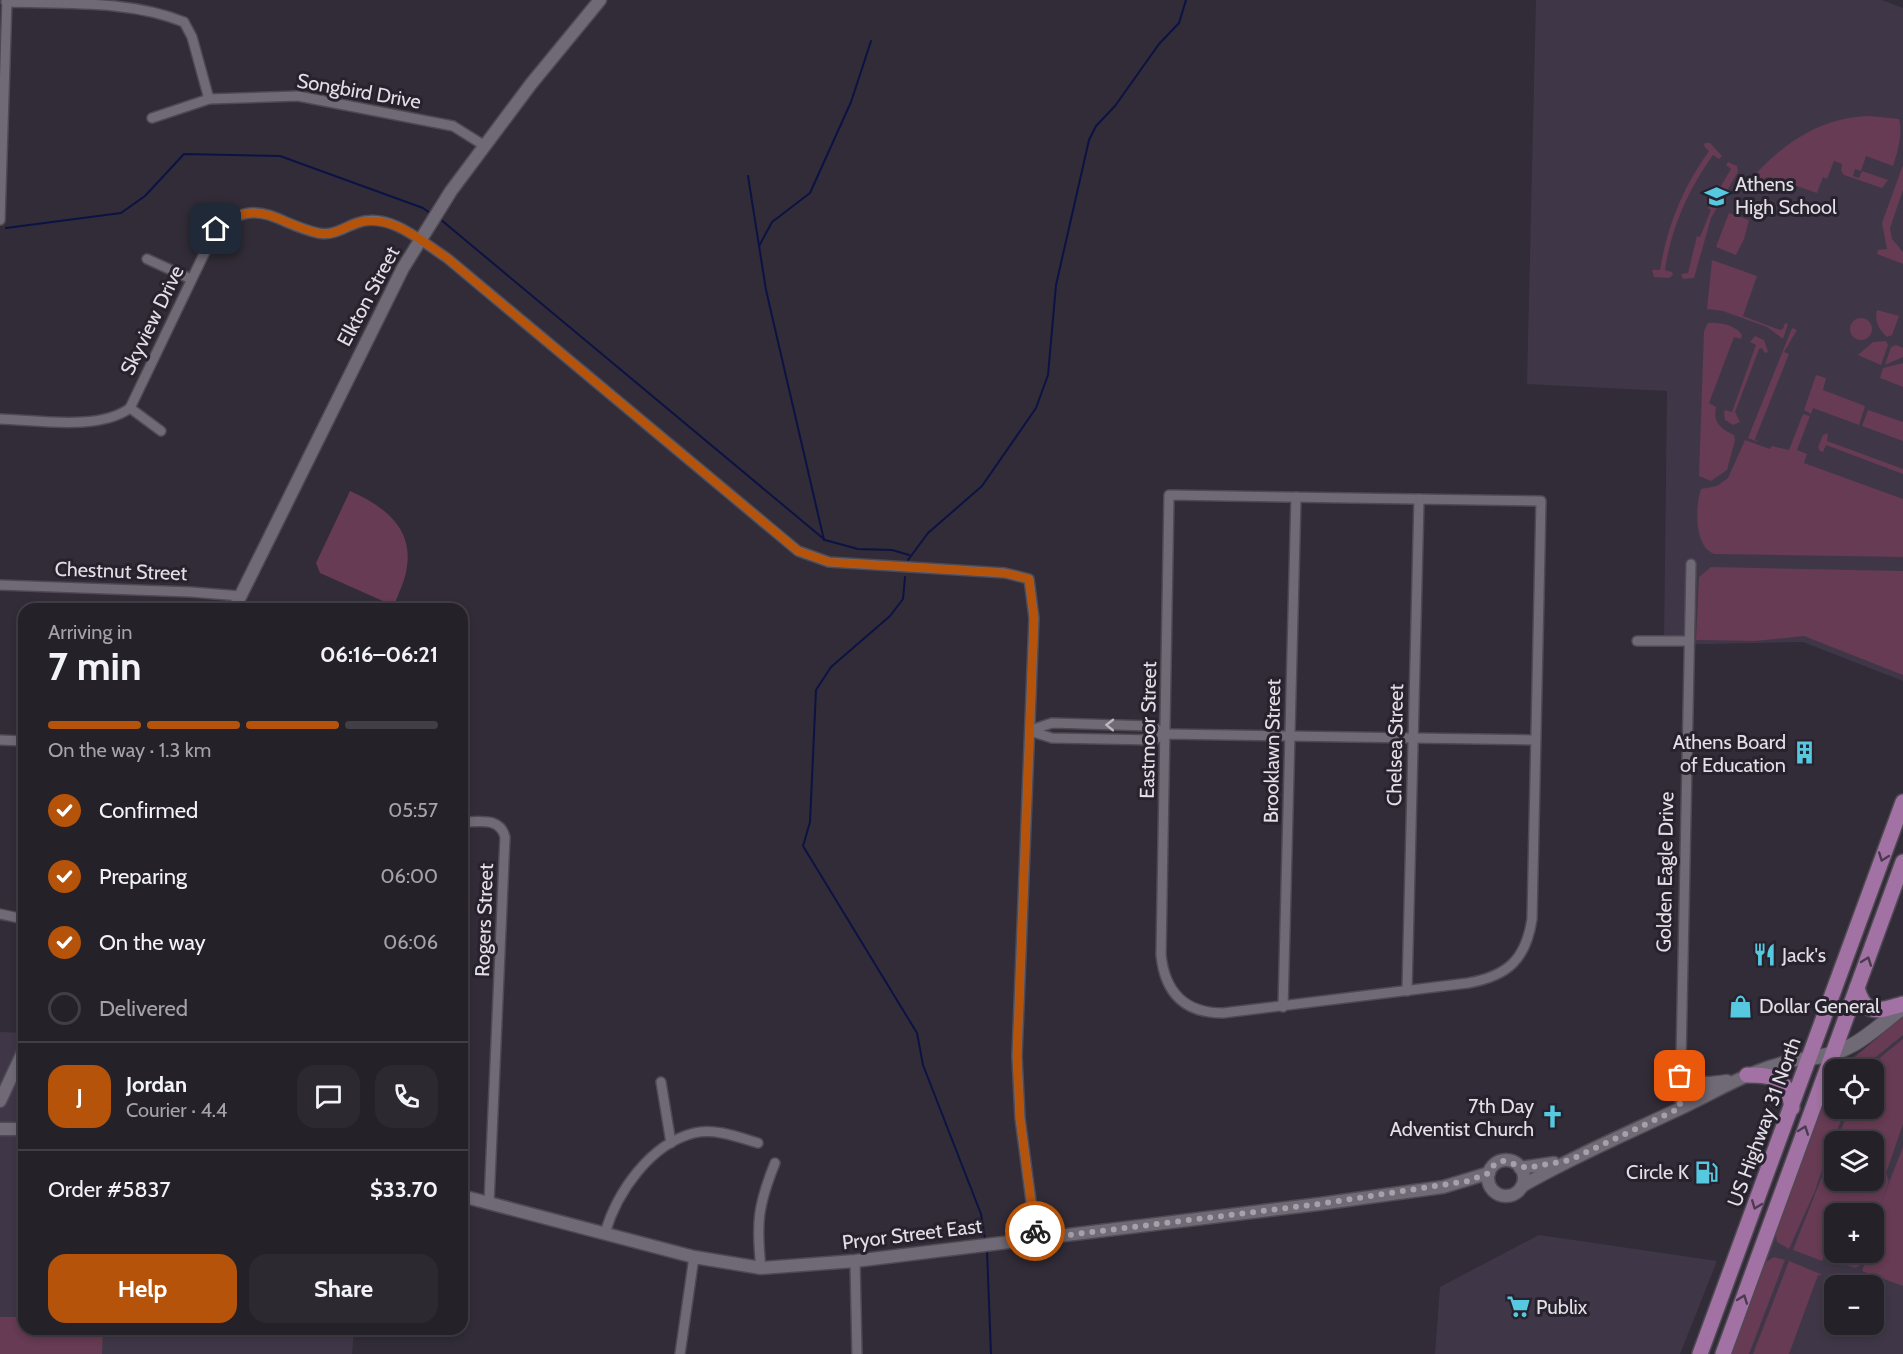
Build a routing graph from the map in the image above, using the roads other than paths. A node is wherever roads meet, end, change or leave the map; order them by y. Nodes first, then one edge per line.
1 (600, 0) edge
2 (7, 1) edge
3 (209, 99) junction
4 (152, 118) dead end
5 (485, 146) junction
6 (0, 220) edge
7 (420, 240) junction
8 (147, 259) dead end
9 (191, 279) junction
10 (130, 408) junction
11 (0, 419) edge
12 (161, 431) dead end
13 (1296, 497) junction
14 (1419, 499) junction
15 (1691, 564) dead end
16 (0, 585) edge
17 (240, 597) junction
18 (237, 603) edge
19 (1637, 641) dead end
20 (1689, 641) junction
21 (1030, 731) junction
22 (1166, 734) junction
23 (1290, 737) junction
24 (1413, 739) junction
25 (0, 740) edge
26 (1534, 740) junction
27 (18, 741) edge
28 (1903, 802) edge
29 (468, 822) edge
30 (1903, 862) edge
31 (0, 914) edge
32 (18, 918) edge
33 (1857, 988) junction
34 (1407, 991) junction
35 (1903, 1005) edge
36 (1284, 1007) junction
37 (1832, 1056) junction
38 (1811, 1058) junction
39 (1680, 1059) junction
40 (18, 1063) edge
41 (1742, 1077) junction
42 (661, 1082) dead end
43 (0, 1101) edge
44 (1680, 1108) junction
45 (1792, 1108) junction
46 (0, 1129) edge
47 (18, 1130) edge
48 (671, 1143) junction
49 (758, 1143) dead end
50 (1570, 1160) junction
51 (776, 1163) dead end
52 (1520, 1168) junction
53 (1489, 1173) junction
54 (1522, 1186) junction
55 (1443, 1187) junction
56 (1496, 1193) junction
57 (468, 1198) edge
58 (489, 1203) junction
59 (604, 1233) junction
60 (1036, 1239) junction
61 (694, 1257) junction
62 (855, 1261) junction
63 (761, 1268) junction
64 (680, 1354) edge
65 (857, 1354) edge
66 (1700, 1354) edge
67 (1723, 1354) edge

1 - 5 street, Elkton Street
2 - 3 street
2 - 6 street
3 - 4 street, Songbird Drive
3 - 5 street, Songbird Drive
5 - 7 street, Elkton Street
7 - 9 street, Skyview Drive
7 - 17 street, Elkton Street
7 - 21 street, Skyview Drive
8 - 9 street
9 - 10 street, Skyview Drive
10 - 11 street
10 - 12 street
13 - 14 street, Eastmoor Street
13 - 22 street, Eastmoor Street
13 - 23 street, Brooklawn Street
14 - 24 street, Chelsea Street
14 - 26 street, Eastmoor Street
15 - 20 street, Golden Eagle Drive
16 - 17 street, Chestnut Street
17 - 18 street, Elkton Street
19 - 20 street
20 - 39 street, Golden Eagle Drive
21 - 22 street
22 -> 21 street
21 - 60 street
22 - 23 street
22 - 36 street, Eastmoor Street
23 - 24 street
23 - 36 street, Brooklawn Street
24 - 26 street
24 - 34 street, Chelsea Street
25 - 27 street
26 - 34 street, Eastmoor Street
28 -> 38 main road, US Highway 31 North
29 - 58 street, Rogers Street
33 -> 30 main road, US Highway 31 North
31 - 32 street
33 - 35 main road
33 - 37 main road, US Highway 31 North
34 - 36 street, Eastmoor Street
35 - 37 main road
37 - 38 main road
67 -> 37 main road, US Highway 31 North
38 - 41 street
38 - 45 main road, US Highway 31 North
39 - 41 street
39 - 44 street, Golden Eagle Drive
40 - 43 street
41 - 44 street
41 - 45 main road
42 - 48 street
44 - 50 street
45 -> 66 main road, US Highway 31 North
46 - 47 street
48 - 49 street
48 - 59 street
50 - 52 street
50 - 54 street
51 - 63 street
52 - 53 street
52 - 54 street
53 - 55 street, Pryor Street East
53 - 56 street
54 - 56 street
55 - 56 street, Pryor Street East
55 - 60 street, Pryor Street East
57 - 58 street, Pryor Street East
58 - 59 street, Pryor Street East
59 - 61 street, Pryor Street East
60 - 62 street, Pryor Street East
61 - 63 street, Pryor Street East
61 - 64 street
62 - 63 street, Pryor Street East
62 - 65 street

